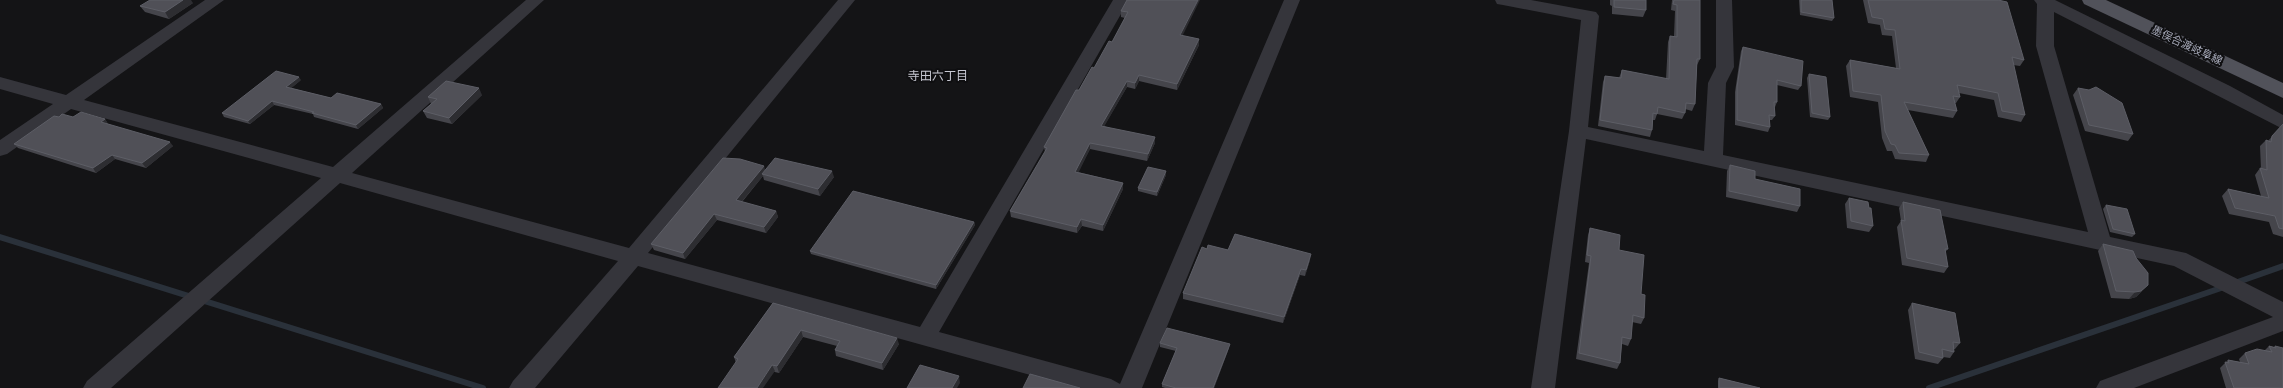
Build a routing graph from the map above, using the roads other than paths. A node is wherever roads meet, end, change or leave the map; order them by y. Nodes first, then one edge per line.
1 (216, 0) edge
2 (536, 0) edge
3 (847, 0) edge
4 (1121, 0) edge
5 (1292, 0) edge
6 (1503, 0) edge
7 (1724, 0) edge
8 (2091, 0) edge
9 (2043, 1) edge
10 (1590, 8) edge
11 (0, 83) edge
12 (2283, 91) edge
13 (70, 102) junction
14 (2283, 123) edge
15 (1578, 131) junction
16 (0, 149) edge
17 (1713, 159) junction
18 (338, 175) junction
19 (2101, 241) junction
20 (634, 256) junction
21 (2283, 320) edge
22 (925, 338) junction
23 (524, 384) edge
24 (2133, 384) edge
25 (95, 388) edge
26 (1110, 388) edge
27 (1130, 388) edge
28 (1544, 388) edge
29 (2108, 388) edge

1 - 13 street
2 - 18 street
3 - 20 street
4 - 22 street
5 - 27 street
6 - 10 street
7 - 17 street
8 - 12 main road, 墨俣合渡岐阜線
9 - 14 street
9 - 19 street
10 - 15 street
11 - 13 street
13 - 16 street
13 - 18 street
15 - 17 street
15 - 28 street
17 - 19 street
18 - 20 street
18 - 25 street
19 - 21 street
20 - 22 street
20 - 23 street
21 - 24 street
22 - 26 street
24 - 29 street

